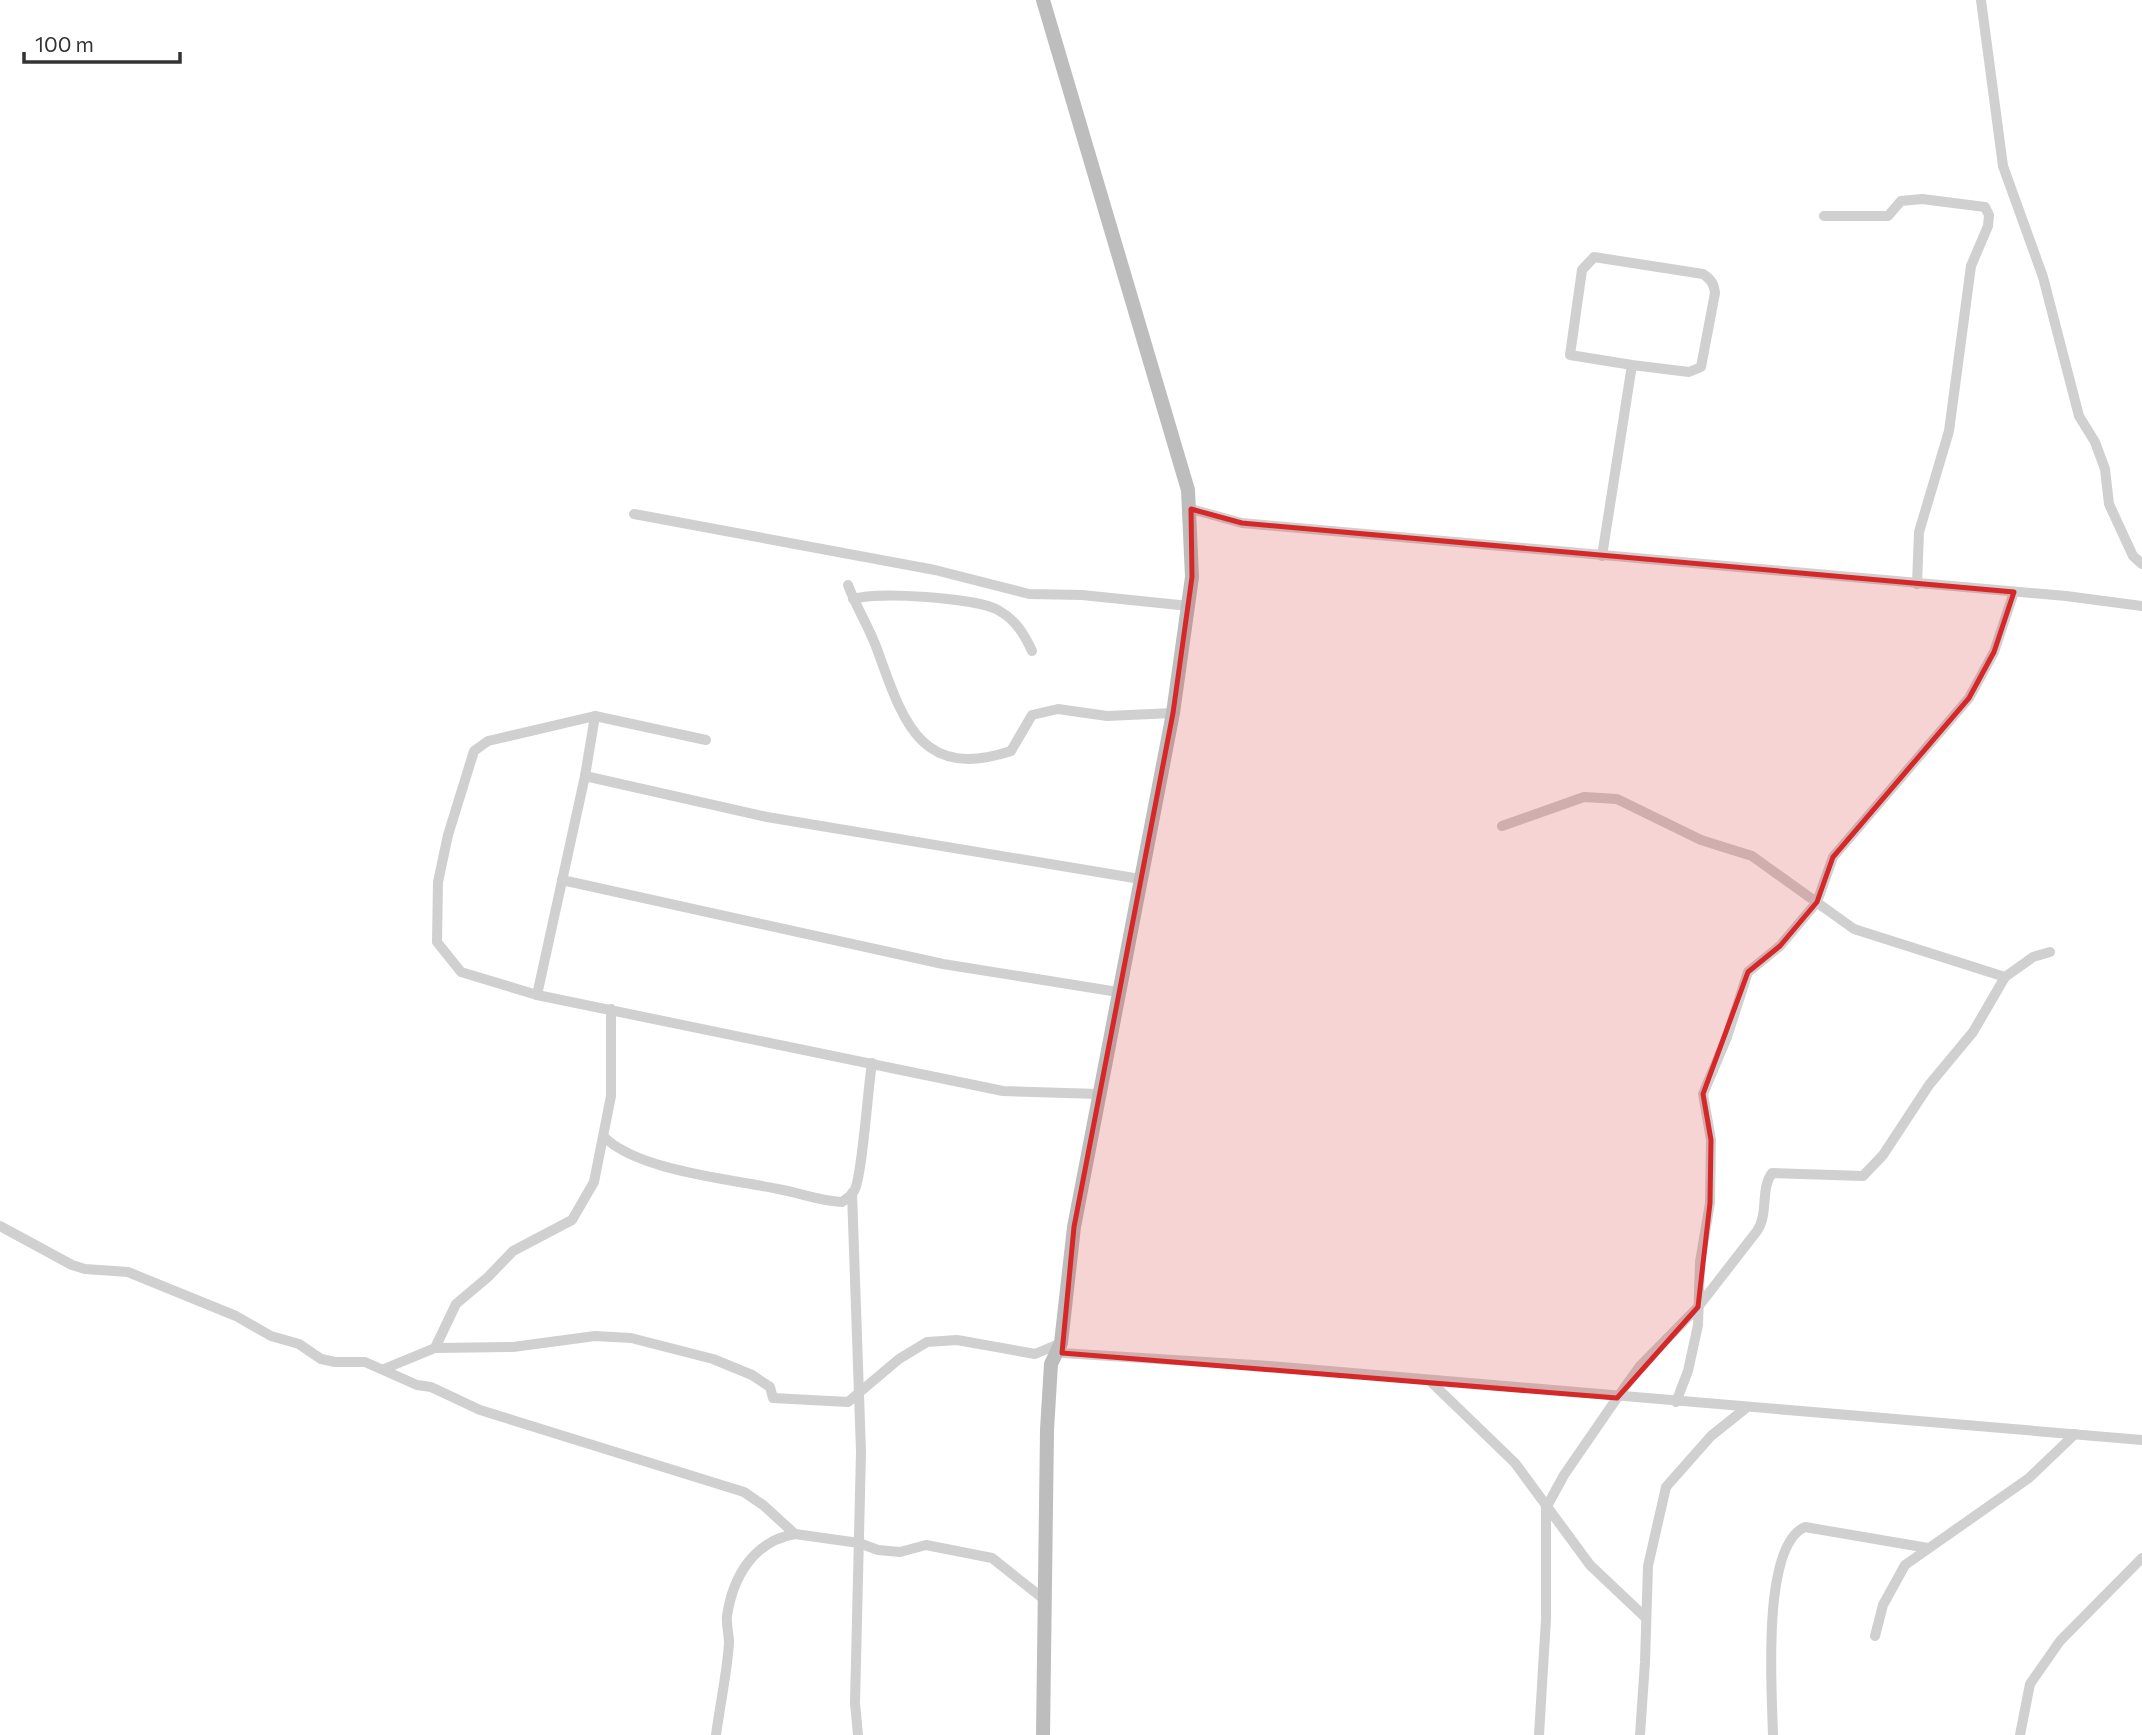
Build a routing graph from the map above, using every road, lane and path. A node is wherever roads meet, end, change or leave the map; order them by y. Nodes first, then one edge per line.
1 (1043, 0) edge
2 (1981, 0) edge
3 (1824, 216) dead end
4 (1632, 365) junction
5 (1191, 509) junction
6 (634, 514) dead end
7 (1602, 556) junction
8 (2142, 564) edge
9 (1917, 584) junction
10 (848, 585) dead end
11 (2014, 592) junction
12 (853, 599) junction
13 (1189, 606) junction
14 (2142, 606) edge
15 (1032, 651) dead end
16 (1172, 713) junction
17 (595, 716) junction
18 (706, 740) dead end
19 (585, 776) junction
20 (1502, 826) dead end
21 (1140, 879) junction
22 (562, 880) junction
23 (1817, 902) junction
24 (2050, 952) dead end
25 (2005, 977) junction
26 (1118, 992) junction
27 (537, 995) junction
28 (611, 1009) junction
29 (872, 1063) junction
30 (1099, 1094) junction
31 (604, 1136) junction
32 (852, 1193) junction
33 (0, 1226) edge
34 (1698, 1307) junction
35 (1060, 1343) junction
36 (435, 1348) junction
37 (384, 1368) junction
38 (1429, 1380) junction
39 (860, 1390) junction
40 (1617, 1398) junction
41 (1676, 1402) junction
42 (1746, 1408) junction
43 (2075, 1434) junction
44 (2142, 1440) edge
45 (1546, 1508) junction
46 (795, 1534) junction
47 (859, 1543) junction
48 (1928, 1548) junction
49 (2142, 1558) edge
50 (1045, 1600) junction
51 (1646, 1618) junction
52 (1875, 1636) dead end
53 (716, 1735) edge
54 (858, 1735) edge
55 (1043, 1735) edge
56 (1539, 1735) edge
57 (1640, 1735) edge
58 (1773, 1735) edge
59 (2020, 1735) edge

1 - 5 main road
2 - 8 street
3 - 9 street
4 - 4 street
4 - 7 street
5 - 7 street
5 - 13 main road
6 - 13 street
7 - 9 street
9 - 11 street
10 - 12 street
11 - 14 street
11 - 23 street
12 - 15 street
12 - 16 street
13 - 16 main road
16 - 21 main road
17 - 18 street
17 - 19 street
17 - 27 street
19 - 21 street
19 - 22 street
20 - 23 street
21 - 26 main road
22 - 26 street
22 - 27 street
23 - 25 street
23 - 34 street
24 - 25 street
25 - 34 street
26 - 30 main road
27 - 28 street
28 - 29 street
28 - 31 street
29 - 30 street
29 - 32 street
30 - 35 main road
31 - 32 street
31 - 36 street
32 - 39 street
33 - 37 street
34 - 40 street
34 - 41 street
35 - 38 street
35 - 39 street
35 - 50 main road
36 - 37 street
36 - 39 street
37 - 46 street
38 - 40 street
38 - 45 street
39 - 47 street
40 - 41 street
40 - 45 street
41 - 42 street
42 - 43 street
42 - 51 street
43 - 44 street
43 - 48 street
45 - 51 street
45 - 56 street
46 - 47 street
46 - 53 street
47 - 50 street
47 - 54 street
48 - 52 street
48 - 58 street
49 - 59 street
50 - 55 main road
51 - 57 street

